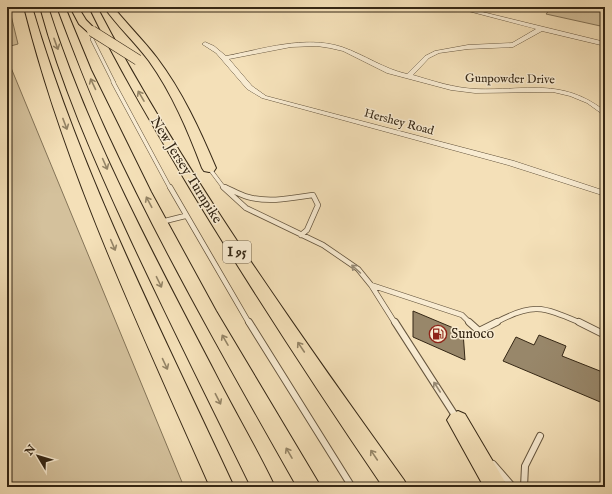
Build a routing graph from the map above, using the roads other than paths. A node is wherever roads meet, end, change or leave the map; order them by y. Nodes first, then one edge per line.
1 (28, 7) edge
2 (44, 7) edge
3 (60, 7) edge
4 (74, 7) edge
5 (93, 7) edge
6 (108, 7) edge
7 (201, 7) edge
8 (258, 7) edge
9 (456, 7) edge
10 (541, 30) junction
11 (92, 35) junction
12 (205, 44) dead end
13 (605, 44) edge
14 (225, 58) junction
15 (409, 76) junction
16 (605, 114) edge
17 (209, 168) junction
18 (222, 186) junction
19 (605, 194) edge
20 (185, 216) junction
21 (159, 222) junction
22 (301, 235) junction
23 (371, 285) junction
24 (605, 335) edge
25 (458, 420) junction
26 (540, 436) dead end
27 (222, 487) edge
28 (263, 487) edge
29 (308, 487) edge
30 (352, 487) edge
31 (396, 487) edge
32 (496, 487) edge
33 (512, 487) edge
34 (524, 487) edge

1 -> 27 highway
2 -> 28 highway
21 -> 3 highway
4 - 11 highway
31 -> 5 highway, New Jersey Turnpike / I 95
6 - 17 highway
7 - 8 street
9 - 10 street
10 - 13 street
10 - 15 street
11 - 17 highway, bridge
11 - 20 lane
12 - 14 street, Hershey Road
14 - 15 street, Gunpowder Drive
14 - 19 street, Hershey Road
15 - 16 street, Gunpowder Drive
17 - 18 lane
18 - 22 lane
18 - 22 lane
20 - 21 lane
20 - 30 lane
29 -> 21 highway
23 -> 22 lane
23 - 24 lane
25 -> 23 lane
25 - 32 highway
25 - 33 lane
26 - 34 lane

